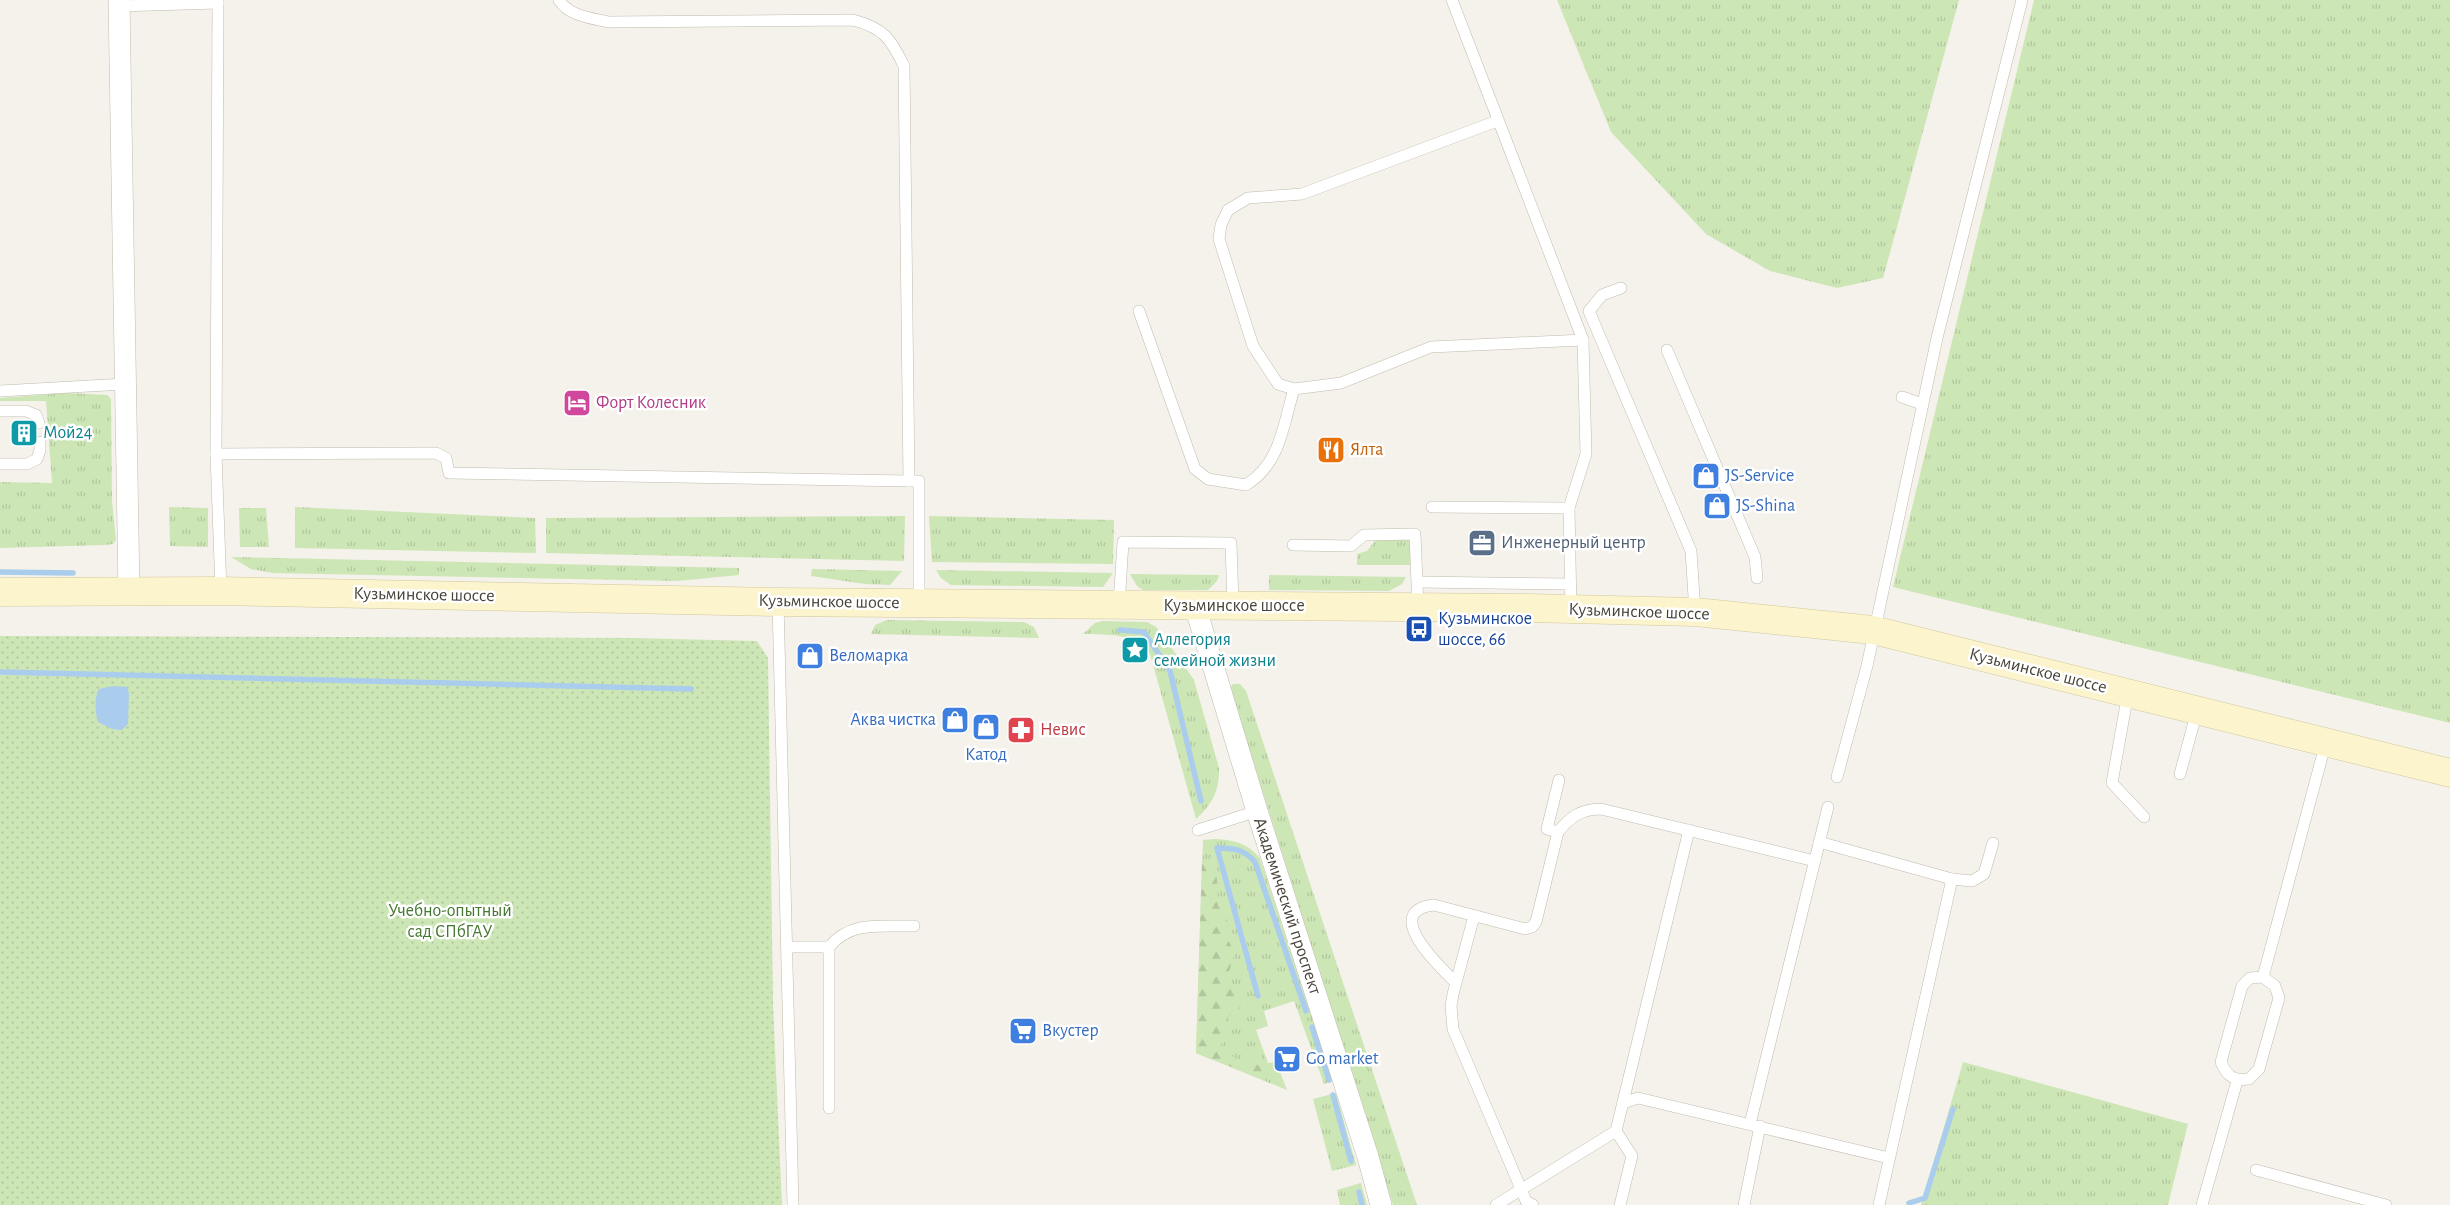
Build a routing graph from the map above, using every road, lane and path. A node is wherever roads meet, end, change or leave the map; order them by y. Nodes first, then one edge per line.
1 (559, 0) edge
2 (1452, 0) edge
3 (2022, 0) edge
4 (218, 2) edge
5 (119, 3) edge
6 (1497, 121) junction
7 (1620, 288) dead end
8 (1139, 311) dead end
9 (1583, 340) junction
10 (1667, 350) dead end
11 (125, 384) junction
12 (1294, 389) junction
13 (0, 391) edge
14 (1902, 397) dead end
15 (1922, 404) junction
16 (0, 411) edge
17 (39, 422) dead end
18 (40, 442) dead end
19 (216, 454) junction
20 (0, 464) edge
21 (909, 481) junction
22 (1432, 507) dead end
23 (1569, 508) junction
24 (1293, 545) dead end
25 (1757, 578) dead end
26 (221, 591) junction
27 (0, 592) edge
28 (129, 592) junction
29 (1418, 595) junction
30 (1571, 597) junction
31 (778, 602) junction
32 (919, 604) junction
33 (1119, 606) junction
34 (1194, 606) junction
35 (1233, 606) junction
36 (1695, 612) junction
37 (1873, 630) junction
38 (2128, 693) junction
39 (2198, 711) junction
40 (2326, 742) junction
41 (2450, 773) edge
42 (2180, 774) dead end
43 (1837, 777) dead end
44 (1559, 780) dead end
45 (1828, 807) dead end
46 (1257, 811) junction
47 (2144, 817) dead end
48 (1198, 830) dead end
49 (1689, 830) junction
50 (1558, 832) junction
51 (1819, 842) junction
52 (1993, 843) dead end
53 (1815, 861) junction
54 (1952, 879) junction
55 (1474, 916) junction
56 (914, 926) dead end
57 (788, 947) junction
58 (828, 947) junction
59 (2263, 977) junction
60 (1455, 982) junction
61 (2237, 1081) junction
62 (1623, 1103) junction
63 (830, 1108) dead end
64 (1755, 1125) junction
65 (1616, 1131) junction
66 (1889, 1158) junction
67 (2256, 1170) dead end
68 (1521, 1190) junction
69 (793, 1205) edge
70 (1381, 1205) edge
71 (1496, 1205) edge
72 (1533, 1205) edge
73 (1620, 1205) edge
74 (1744, 1205) edge
75 (1879, 1205) edge
76 (2202, 1205) edge
77 (2386, 1205) edge

1 - 21 lane
2 - 6 lane
3 - 15 lane
4 - 5 lane
4 - 19 lane
5 - 11 street
6 - 9 lane
6 - 12 lane
7 - 36 lane
8 - 12 lane
9 - 12 lane
9 - 23 lane
10 - 25 lane
11 - 13 lane
11 - 28 street
14 - 15 lane
15 - 37 lane
16 - 17 lane
18 - 20 lane
19 - 21 lane
19 - 26 lane
21 - 32 lane
22 - 23 lane
23 - 30 lane
24 - 29 lane
26 - 28 main road, Кузьминское шоссе
26 - 31 main road, Кузьминское шоссе
27 - 28 main road, Кузьминское шоссе
29 - 30 main road, Кузьминское шоссе
29 - 35 main road, Кузьминское шоссе
30 - 36 main road, Кузьминское шоссе
31 - 32 main road, Кузьминское шоссе
31 - 57 lane
32 - 33 main road, Кузьминское шоссе
33 - 34 main road, Кузьминское шоссе
33 - 35 lane
34 - 35 main road, Кузьминское шоссе
34 - 46 street, Академический проспект
36 - 37 main road, Кузьминское шоссе
37 - 38 main road, Кузьминское шоссе
37 - 43 lane
38 - 39 main road, Кузьминское шоссе
38 - 47 lane
39 - 40 main road, Кузьминское шоссе
39 - 42 lane
40 - 41 main road, Кузьминское шоссе
40 - 59 lane
44 - 50 lane
45 - 51 lane
46 - 48 lane
46 - 70 street, Академический проспект
49 - 50 lane
49 - 53 lane
49 - 62 lane
50 - 55 lane
51 - 53 lane
51 - 54 lane
52 - 54 lane
53 - 64 lane
54 - 66 lane
55 - 60 lane
55 - 60 lane
56 - 58 lane
57 - 58 lane
57 - 69 lane
58 - 63 lane
59 - 61 lane
59 - 61 lane
60 - 68 lane
61 - 76 lane
62 - 64 lane
62 - 65 lane
64 - 66 lane
64 - 74 lane
65 - 68 lane
65 - 73 lane
66 - 75 lane
67 - 77 lane
68 - 71 lane
68 - 72 lane

